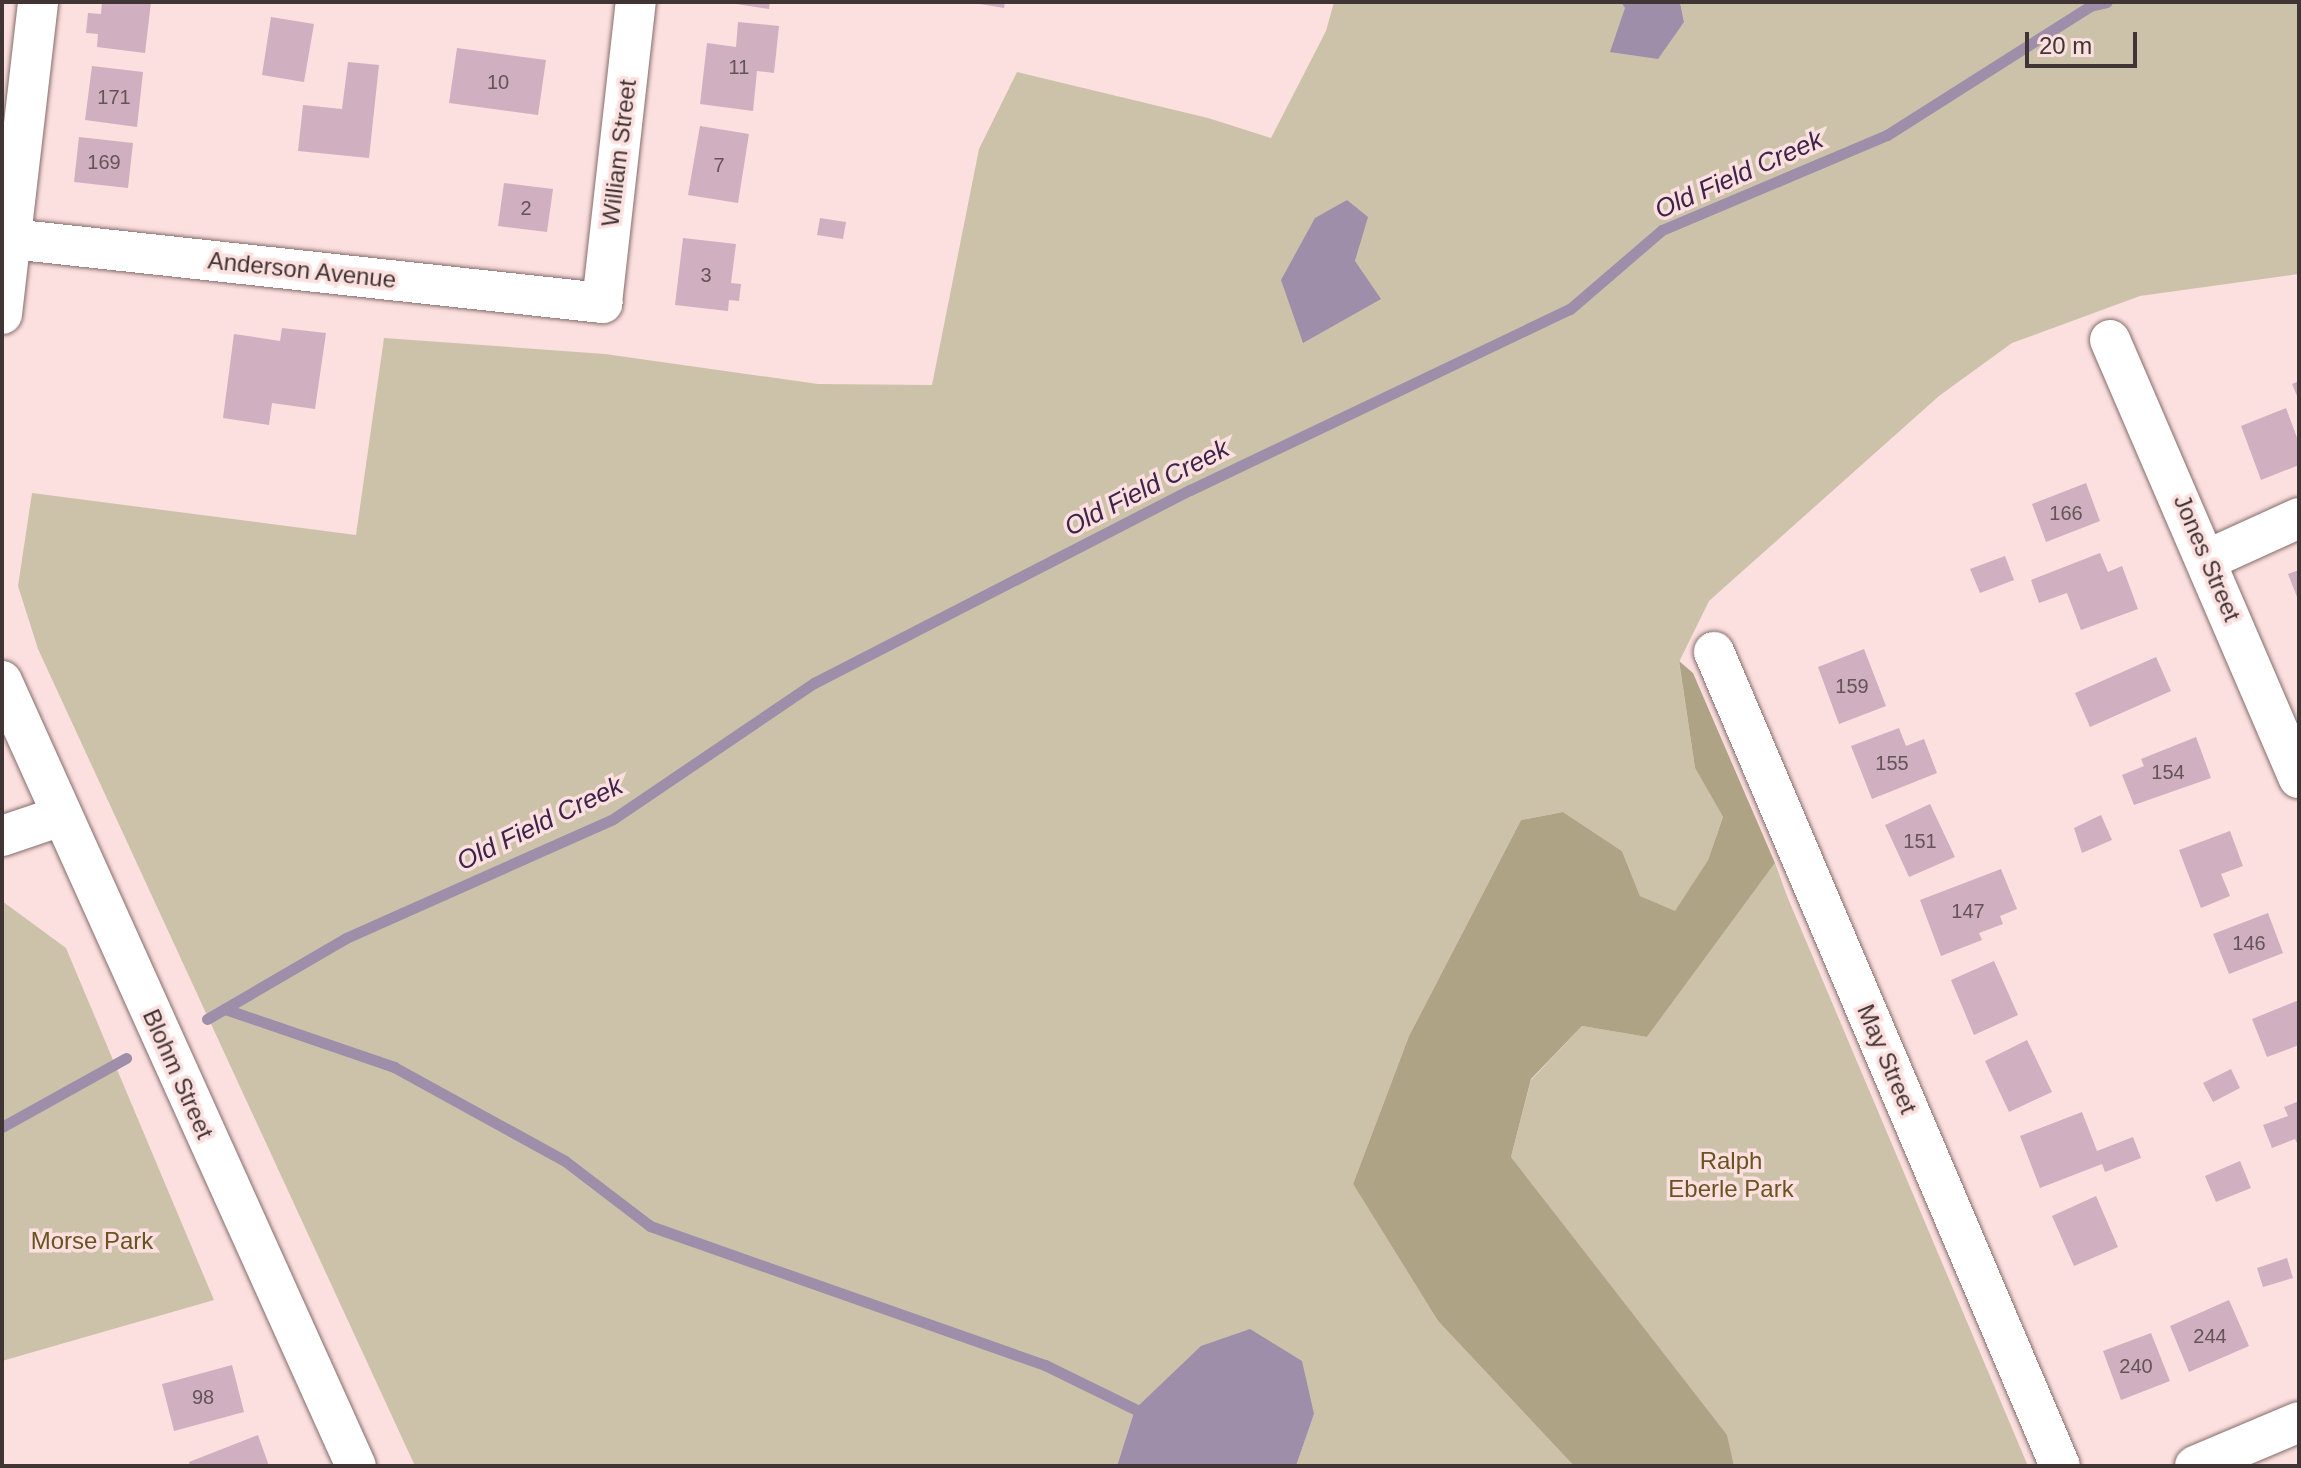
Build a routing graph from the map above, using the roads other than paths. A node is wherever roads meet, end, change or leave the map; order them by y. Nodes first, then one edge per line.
1 (38, 2) edge
2 (636, 2) edge
3 (5, 238) edge
4 (602, 303) joint
5 (2, 314) edge
6 (2110, 340) dead end
7 (2299, 518) edge
8 (2209, 559) junction
9 (1714, 652) dead end
10 (2, 681) edge
11 (2299, 778) edge
12 (61, 816) junction
13 (2, 836) edge
14 (2299, 1422) edge
15 (356, 1466) edge
16 (2060, 1466) edge
17 (2195, 1466) edge

1 - 3 street
2 - 4 street, William Street
3 - 4 street, Anderson Avenue
3 - 5 street
6 - 8 street, Jones Street
7 - 8 street
8 - 11 street, Jones Street
9 - 16 street, May Street
10 - 12 street, Blohm Street
12 - 13 street
12 - 15 street, Blohm Street
14 - 17 street

